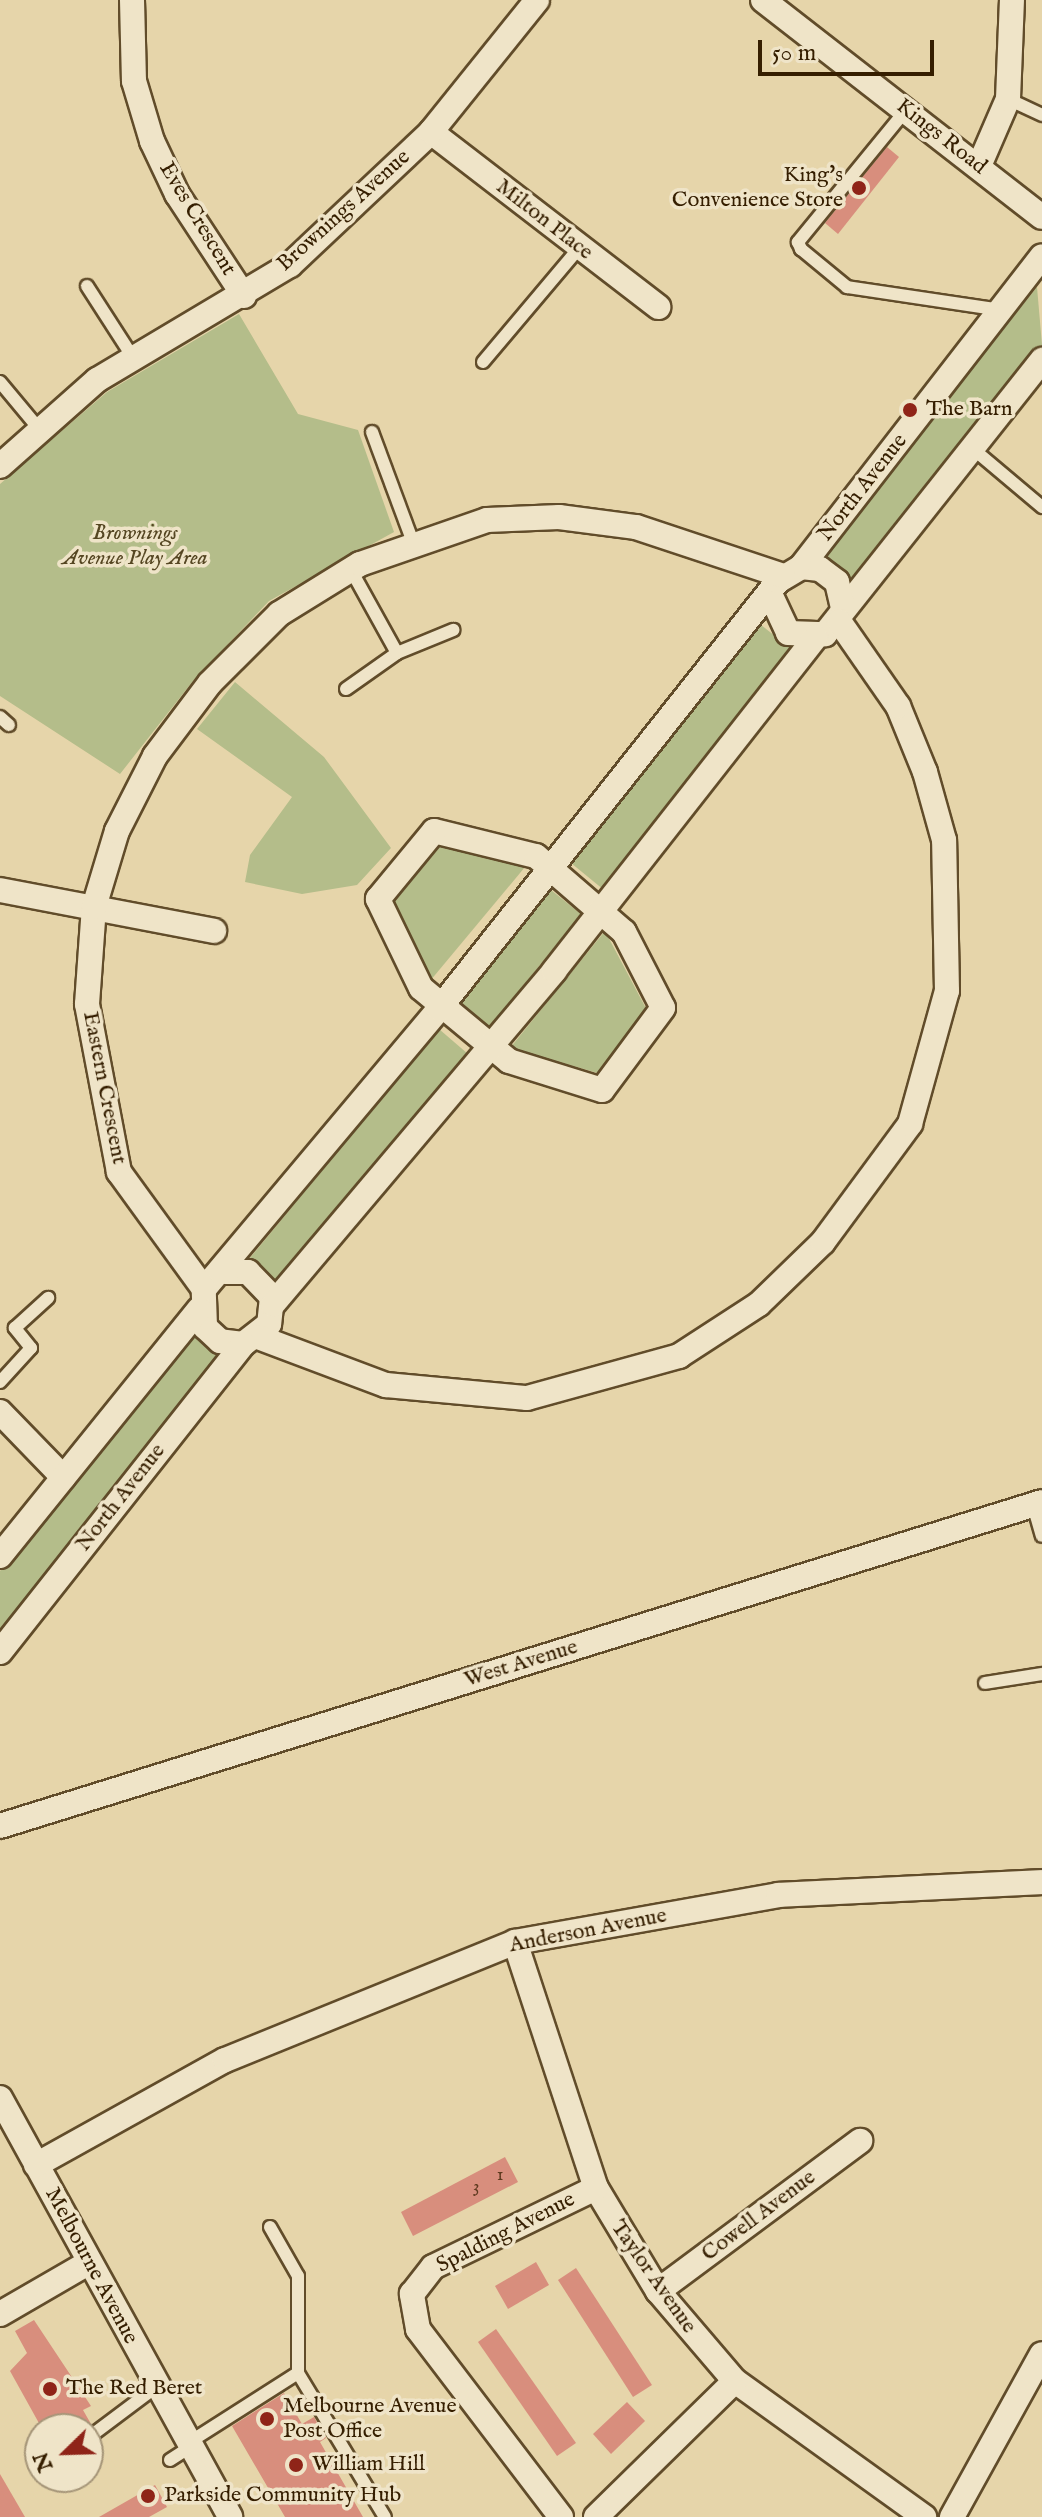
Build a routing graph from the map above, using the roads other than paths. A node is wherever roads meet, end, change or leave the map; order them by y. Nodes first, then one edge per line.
1 (132, 0) edge
2 (537, 0) edge
3 (763, 0) edge
4 (1012, 0) edge
5 (1008, 99) junction
6 (906, 110) junction
7 (1042, 115) edge
8 (431, 132) junction
9 (979, 166) junction
10 (1042, 217) edge
11 (580, 247) junction
12 (1042, 256) edge
13 (87, 286) dead end
14 (244, 296) junction
15 (658, 307) dead end
16 (1000, 310) junction
17 (134, 359) junction
18 (1042, 360) edge
19 (483, 362) dead end
20 (0, 382) edge
21 (40, 430) junction
22 (372, 432) dead end
23 (972, 448) junction
24 (0, 466) edge
25 (1042, 507) edge
26 (413, 542) junction
27 (351, 570) junction
28 (792, 572) junction
29 (772, 598) junction
30 (841, 614) junction
31 (453, 630) dead end
32 (816, 637) junction
33 (397, 653) junction
34 (346, 689) dead end
35 (554, 866) junction
36 (0, 890) edge
37 (94, 907) junction
38 (604, 909) junction
39 (214, 931) dead end
40 (439, 1009) junction
41 (489, 1049) junction
42 (225, 1272) junction
43 (48, 1298) dead end
44 (202, 1299) junction
45 (273, 1304) junction
46 (250, 1341) junction
47 (0, 1382) edge
48 (0, 1412) edge
49 (63, 1477) junction
50 (1037, 1504) edge
51 (1042, 1536) edge
52 (0, 1556) edge
53 (0, 1652) edge
54 (1042, 1674) edge
55 (985, 1683) dead end
56 (0, 1826) edge
57 (1042, 1882) edge
58 (515, 1942) junction
59 (0, 2098) edge
60 (860, 2141) dead end
61 (36, 2165) junction
62 (596, 2188) junction
63 (270, 2227) dead end
64 (88, 2263) junction
65 (658, 2291) junction
66 (0, 2314) edge
67 (1042, 2354) edge
68 (298, 2373) junction
69 (735, 2381) junction
70 (156, 2387) junction
71 (104, 2426) edge
72 (183, 2450) junction
73 (230, 2517) edge
74 (385, 2517) edge
75 (561, 2517) edge
76 (596, 2517) edge
77 (924, 2517) edge
78 (952, 2517) edge

1 - 14 street, Eves Crescent
2 - 8 street, Brownings Avenue
3 - 6 street, Kings Road
4 - 5 street
5 - 7 lane
5 - 9 street
6 - 9 street, Kings Road
6 - 16 lane
8 - 11 street, Milton Place
8 - 14 street, Brownings Avenue
9 - 10 street, Kings Road
11 - 15 street, Milton Place
11 - 19 lane
12 - 16 street, North Avenue
13 - 17 lane
14 - 17 street, Brownings Avenue
16 - 28 street, North Avenue
17 - 21 street, Brownings Avenue
18 - 23 street, North Avenue
20 - 21 lane
21 - 24 street, Brownings Avenue
22 - 26 lane
23 - 25 lane
23 - 30 street, North Avenue
26 - 27 street, Eastern Crescent
26 - 28 street, Eastern Crescent
27 - 33 lane
27 - 37 street, Eastern Crescent
28 - 29 street, North Avenue
28 - 30 street, North Avenue
29 - 32 street
29 - 35 street, North Avenue
30 - 32 street, North Avenue
30 - 46 street
31 - 33 lane
32 - 38 street, North Avenue
33 - 34 lane
35 - 38 street
35 - 40 street, North Avenue
35 - 40 street
36 - 37 street
37 - 39 street
37 - 44 street, Eastern Crescent
38 - 41 street, North Avenue
38 - 41 street
40 - 41 street
40 - 42 street, North Avenue
41 - 45 street, North Avenue
42 - 44 street, North Avenue
42 - 45 street
43 - 47 lane
44 - 46 street
44 - 49 street, North Avenue
45 - 46 street, North Avenue
46 - 53 street, North Avenue
48 - 49 street
49 - 52 street, North Avenue
50 - 51 lane
50 - 56 street, West Avenue
54 - 55 lane
57 - 58 street, Anderson Avenue
58 - 61 street, Anderson Avenue
58 - 62 street, Taylor Avenue
59 - 61 street, Melbourne Avenue
60 - 65 street, Cowell Avenue
61 - 64 street, Melbourne Avenue
62 - 65 street, Taylor Avenue
62 - 75 street, Spalding Avenue
63 - 68 lane
64 - 66 street
64 - 70 street, Melbourne Avenue
65 - 69 street, Taylor Avenue
67 - 78 street
68 - 72 lane
68 - 74 lane
69 - 76 street
69 - 77 street, Taylor Avenue
70 - 71 lane
70 - 72 street, Melbourne Avenue
72 - 73 street, Melbourne Avenue

